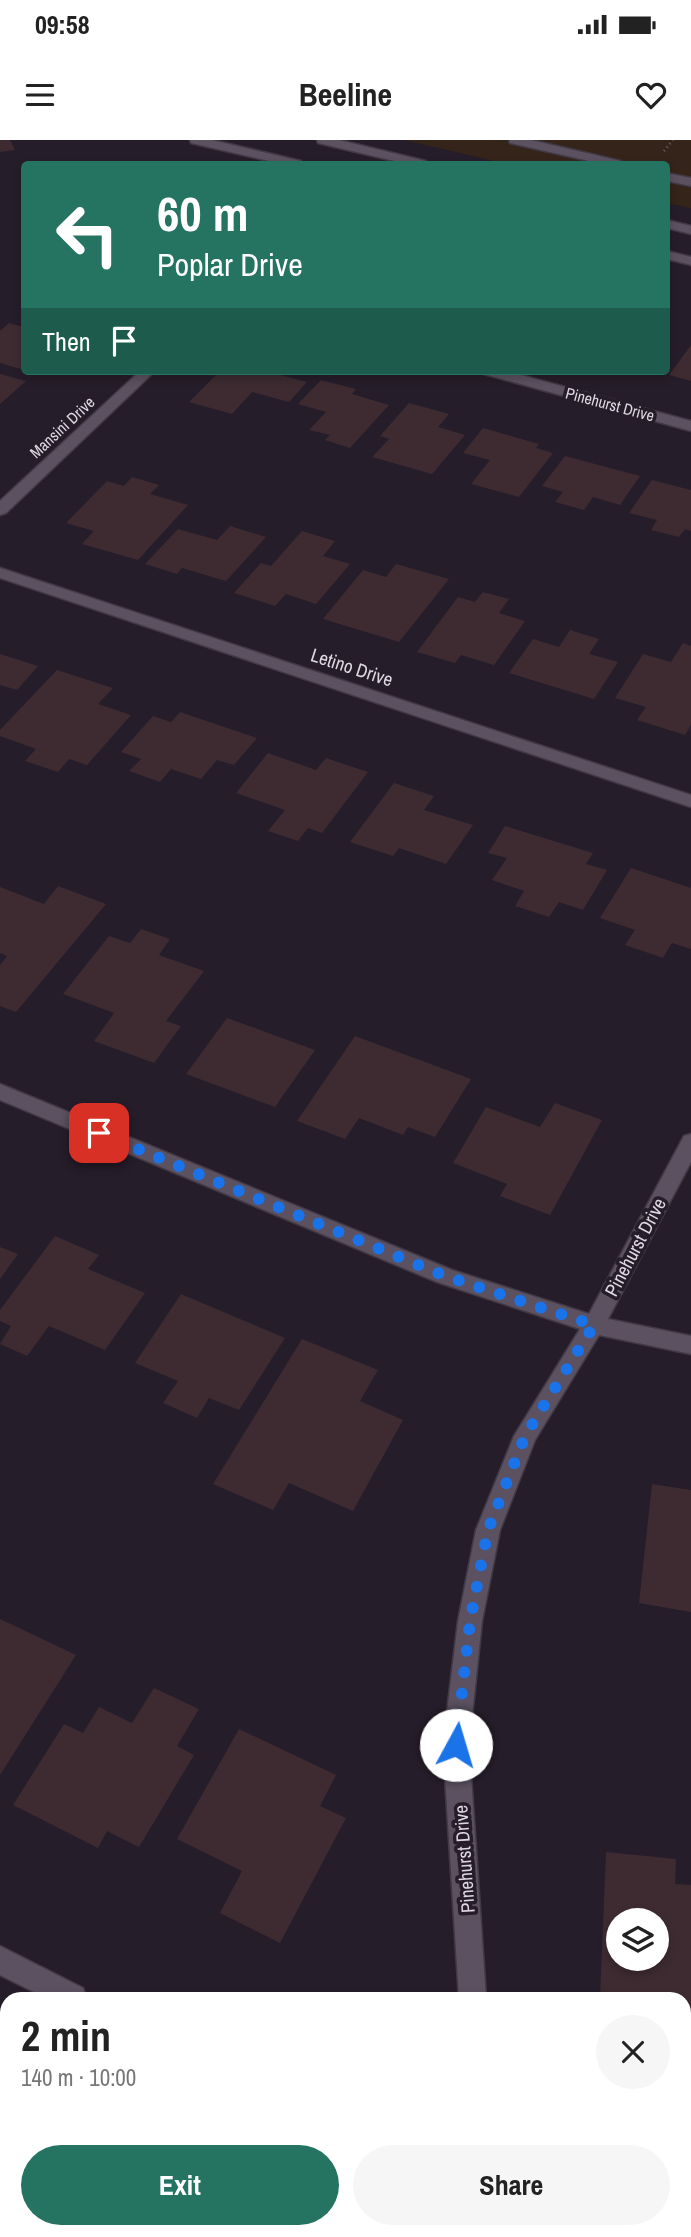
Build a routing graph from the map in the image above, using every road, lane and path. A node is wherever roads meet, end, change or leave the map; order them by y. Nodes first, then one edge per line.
1 (196, 140) edge
2 (323, 140) edge
3 (385, 140) edge
4 (514, 140) edge
5 (380, 155) junction
6 (284, 161) edge
7 (372, 161) edge
8 (407, 161) edge
9 (604, 161) edge
10 (670, 178) edge
11 (691, 182) edge
12 (670, 225) edge
13 (691, 230) edge
14 (670, 256) edge
15 (691, 261) edge
16 (144, 375) edge
17 (504, 375) edge
18 (691, 426) edge
19 (0, 510) edge
20 (0, 573) edge
21 (691, 801) edge
22 (0, 1092) edge
23 (691, 1142) edge
24 (594, 1325) junction
25 (691, 1345) edge
26 (0, 1961) edge
27 (61, 1992) edge
28 (473, 1992) edge

1 - 6 street
2 - 5 street
3 - 5 street
4 - 9 street
5 - 7 street
5 - 8 street
10 - 11 street
12 - 13 street
14 - 15 street
16 - 19 street, Mansini Drive
17 - 18 street, Pinehurst Drive
20 - 21 street, Letino Drive
22 - 24 street
23 - 24 street, Pinehurst Drive
24 - 25 street
24 - 28 street, Pinehurst Drive
26 - 27 street

